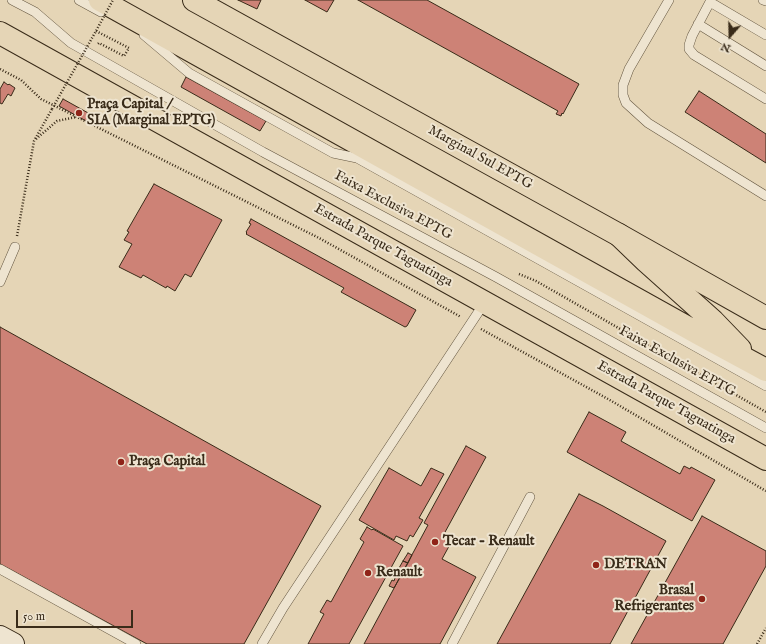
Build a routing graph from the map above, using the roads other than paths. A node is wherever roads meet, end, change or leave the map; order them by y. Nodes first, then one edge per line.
1 (12, 0) edge
2 (79, 0) edge
3 (194, 0) edge
4 (669, 0) edge
5 (763, 0) edge
6 (711, 1) edge
7 (766, 2) edge
8 (106, 9) edge
9 (698, 24) junction
10 (137, 31) dead end
11 (0, 33) edge
12 (766, 35) edge
13 (766, 66) edge
14 (766, 99) edge
15 (766, 196) edge
16 (619, 235) junction
17 (15, 247) road end
18 (0, 282) edge
19 (485, 302) junction
20 (766, 318) edge
21 (761, 367) edge
22 (766, 386) edge
23 (766, 428) edge
24 (766, 459) edge
25 (530, 497) dead end
26 (0, 569) edge
27 (0, 637) edge
28 (12, 644) edge
29 (136, 644) edge
30 (262, 644) edge
31 (452, 644) edge

1 - 23 lane, Faixa Exclusiva EPTG
2 - 8 lane
3 - 16 main road, Marginal Sul EPTG
4 - 15 lane
5 - 7 lane
6 - 9 lane
6 - 12 lane
8 - 21 main road
9 - 13 lane
9 - 14 lane
10 - 22 lane, Faixa Exclusiva EPTG
11 - 19 main road, Estrada Parque Taguatinga
16 - 20 main road, Marginal Sul EPTG
16 - 21 main road
17 - 18 lane
19 - 24 main road, Estrada Parque Taguatinga
19 - 30 lane
25 - 31 lane
26 - 29 lane
27 - 28 main road

